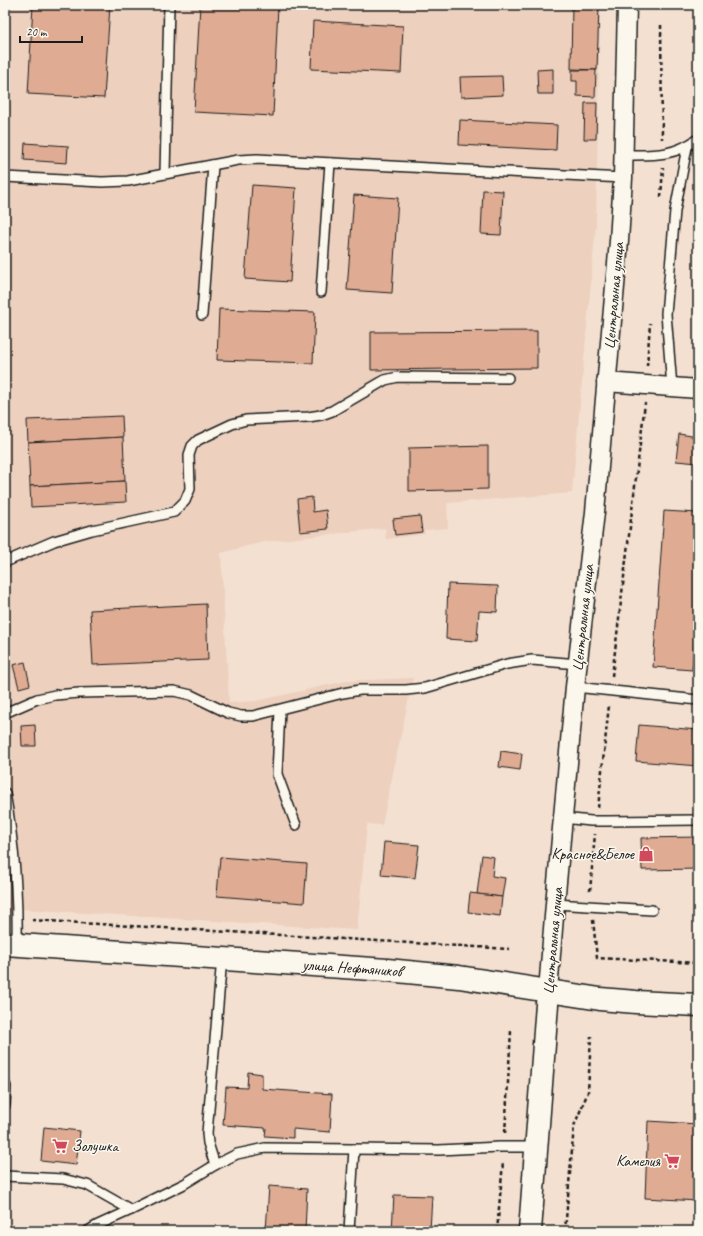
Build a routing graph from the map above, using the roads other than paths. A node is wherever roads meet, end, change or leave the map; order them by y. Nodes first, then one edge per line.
1 (169, 5) edge
2 (627, 5) edge
3 (698, 139) edge
4 (687, 147) junction
5 (624, 155) junction
6 (330, 163) junction
7 (213, 164) junction
8 (165, 173) junction
9 (5, 177) edge
10 (623, 178) junction
11 (321, 292) dead end
12 (202, 315) dead end
13 (508, 378) dead end
14 (606, 382) junction
15 (672, 387) junction
16 (698, 389) edge
17 (5, 562) edge
18 (578, 664) junction
19 (575, 687) junction
20 (698, 700) edge
21 (280, 710) junction
22 (5, 713) edge
23 (5, 793) edge
24 (563, 818) junction
25 (698, 820) edge
26 (296, 825) dead end
27 (555, 904) junction
28 (652, 910) dead end
29 (11, 944) edge
30 (222, 958) junction
31 (548, 991) junction
32 (698, 1005) edge
33 (5, 1084) edge
34 (5, 1106) edge
35 (537, 1147) junction
36 (354, 1149) junction
37 (215, 1165) junction
38 (5, 1176) edge
39 (131, 1210) junction
40 (88, 1231) edge
41 (349, 1231) edge
42 (530, 1231) edge

1 - 8 lane
2 - 5 street, Центральная улица
3 - 4 lane
4 - 5 lane
4 - 15 lane
5 - 10 street, Центральная улица
6 - 7 lane
6 - 10 lane
6 - 11 lane
7 - 8 lane
7 - 12 lane
8 - 9 lane
10 - 14 street, Центральная улица
13 - 17 lane
14 - 15 street
14 - 18 street, Центральная улица
15 - 16 street
18 - 19 street, Центральная улица
18 - 21 lane
19 - 20 lane
19 - 24 street, Центральная улица
21 - 22 lane
21 - 26 lane
23 - 29 lane
24 - 25 lane
24 - 27 street, Центральная улица
27 - 28 lane
27 - 31 street, Центральная улица
29 - 30 street, улица Нефтяников
30 - 31 street, улица Нефтяников
30 - 37 lane
31 - 32 street, улица Нефтяников
31 - 35 street, Центральная улица
33 - 34 lane
35 - 36 lane
35 - 42 street, Центральная улица
36 - 37 lane
36 - 41 lane
37 - 39 lane
38 - 39 lane
39 - 40 lane

